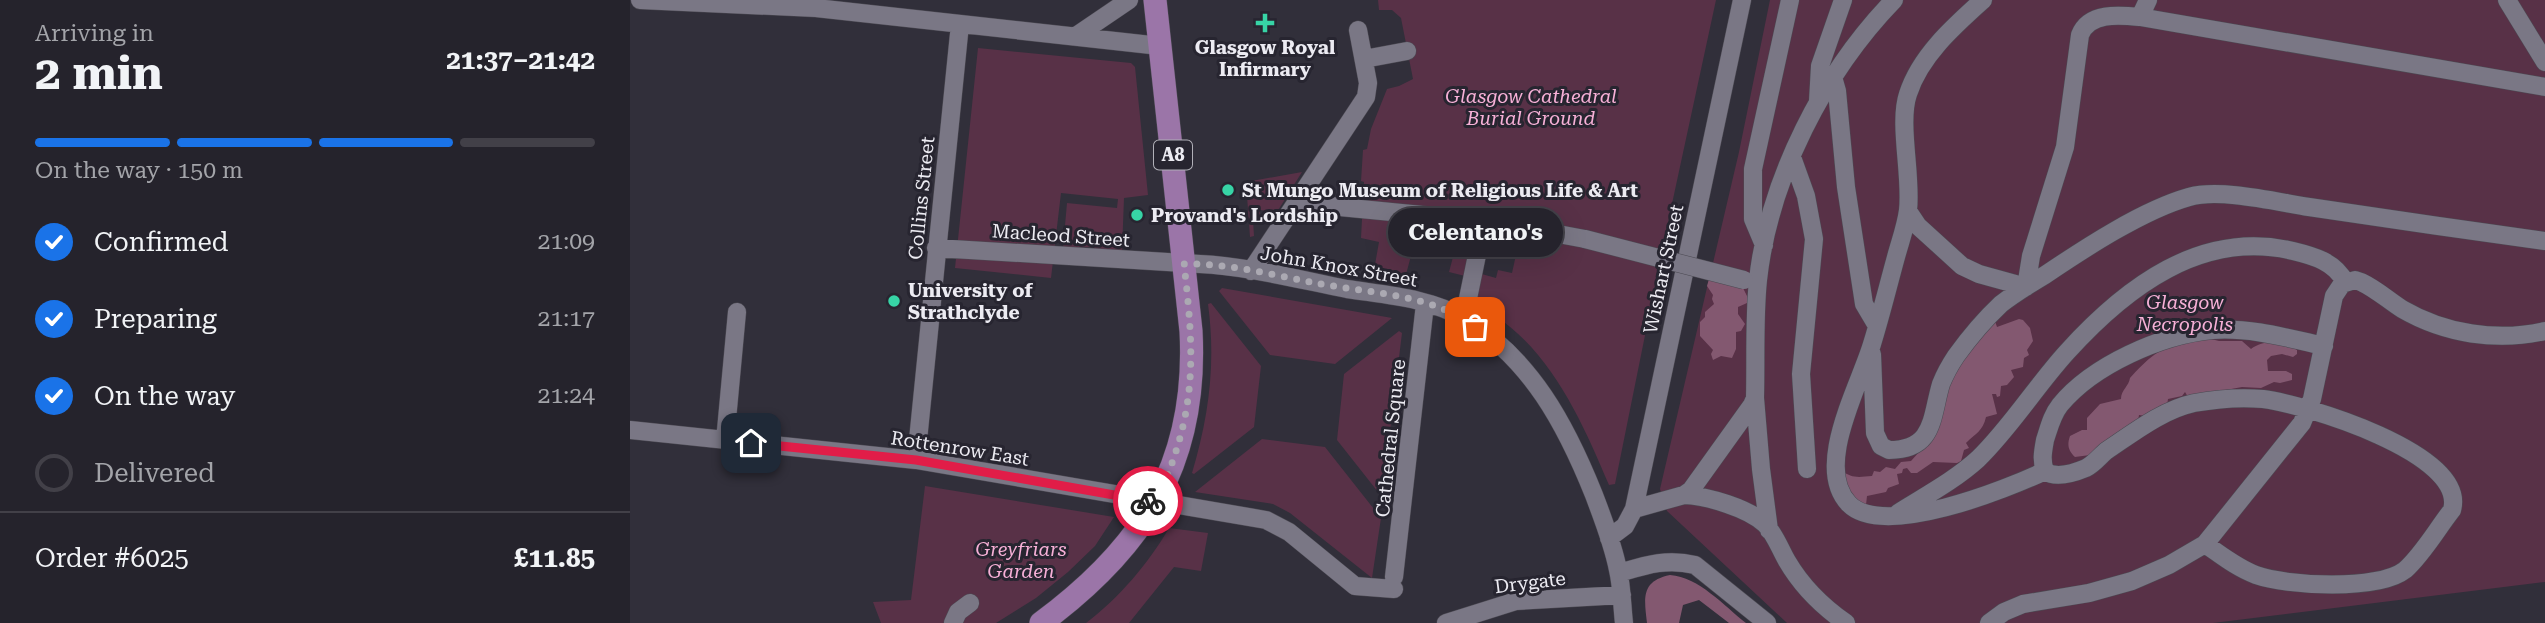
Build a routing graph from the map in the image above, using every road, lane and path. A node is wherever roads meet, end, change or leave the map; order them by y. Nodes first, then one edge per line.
1 (640, 0) edge
2 (1129, 0) edge
3 (1155, 0) edge
4 (1742, 0) edge
5 (1790, 0) edge
6 (1843, 0) edge
7 (1894, 0) edge
8 (1983, 0) edge
9 (2148, 0) edge
10 (2507, 0) edge
11 (722, 1) edge
12 (2140, 17) junction
13 (960, 24) junction
14 (1358, 30) dead end
15 (1076, 36) junction
16 (1160, 46) junction
17 (1407, 51) dead end
18 (1364, 59) junction
19 (2545, 62) edge
20 (1833, 77) junction
21 (2545, 88) edge
22 (1818, 102) junction
23 (1792, 157) junction
24 (1299, 203) junction
25 (1908, 211) junction
26 (1484, 221) junction
27 (2545, 240) edge
28 (1764, 244) junction
29 (936, 248) junction
30 (1184, 264) junction
31 (1251, 271) junction
32 (1751, 281) junction
33 (2345, 282) junction
34 (2026, 287) junction
35 (1425, 304) junction
36 (737, 312) dead end
37 (1464, 318) junction
38 (1877, 326) junction
39 (2545, 331) edge
40 (1872, 345) junction
41 (2324, 346) junction
42 (1755, 398) junction
43 (2309, 408) junction
44 (630, 430) edge
45 (725, 441) junction
46 (916, 460) junction
47 (1807, 469) dead end
48 (2045, 471) junction
49 (1684, 495) junction
50 (1156, 502) junction
51 (1634, 509) junction
52 (1893, 516) junction
53 (1769, 530) junction
54 (1609, 538) junction
55 (2205, 544) junction
56 (1619, 573) junction
57 (1622, 596) junction
58 (970, 603) dead end
59 (953, 623) edge
60 (1041, 623) edge
61 (1446, 623) edge
62 (1624, 623) edge
63 (1767, 623) edge
64 (1846, 623) edge
65 (1989, 623) edge

1 - 11 street
2 - 15 street
3 - 16 main road, A8
4 - 51 street, Wishart Street
5 - 28 street
6 - 22 street
7 - 20 street
8 - 25 street
9 - 12 street
10 - 19 street
11 - 13 street
12 - 21 street
12 - 34 street
13 - 15 street
13 - 29 street, Collins Street
14 - 18 street
15 - 16 street
16 - 30 main road, A8
17 - 18 street
18 - 24 street
20 - 22 street
20 - 38 street
22 - 23 street
23 - 28 street
23 - 47 street
24 - 26 street
24 - 31 street
25 - 34 street
25 - 38 street
26 - 32 street, bridge
26 - 37 street
27 - 34 street
28 - 32 street
29 - 30 street, Macleod Street
29 - 46 street, Collins Street
30 - 31 street, John Knox Street
30 - 50 main road, A8
31 - 35 street, John Knox Street
32 - 42 street
33 - 39 street
33 - 41 street
33 - 52 street
34 - 40 street
35 - 37 street, John Knox Street
35 - 50 street, Cathedral Square
36 - 45 street
37 - 54 street, John Knox Street
38 - 40 street
40 - 52 street
41 - 43 street
41 - 48 street
42 - 49 street
42 - 53 street
43 - 48 street
43 - 55 street
43 - 55 street
44 - 45 street, Rottenrow East
45 - 46 street, Rottenrow East
46 - 50 street, Rottenrow East
48 - 52 street
49 - 51 street
49 - 53 street
50 - 60 main road, A8
51 - 54 street, Wishart Street
53 - 64 street
54 - 56 street, John Knox Street
55 - 65 street
56 - 57 street, John Knox Street
56 - 63 street
57 - 61 street, Drygate
57 - 62 street, John Knox Street
58 - 59 street

